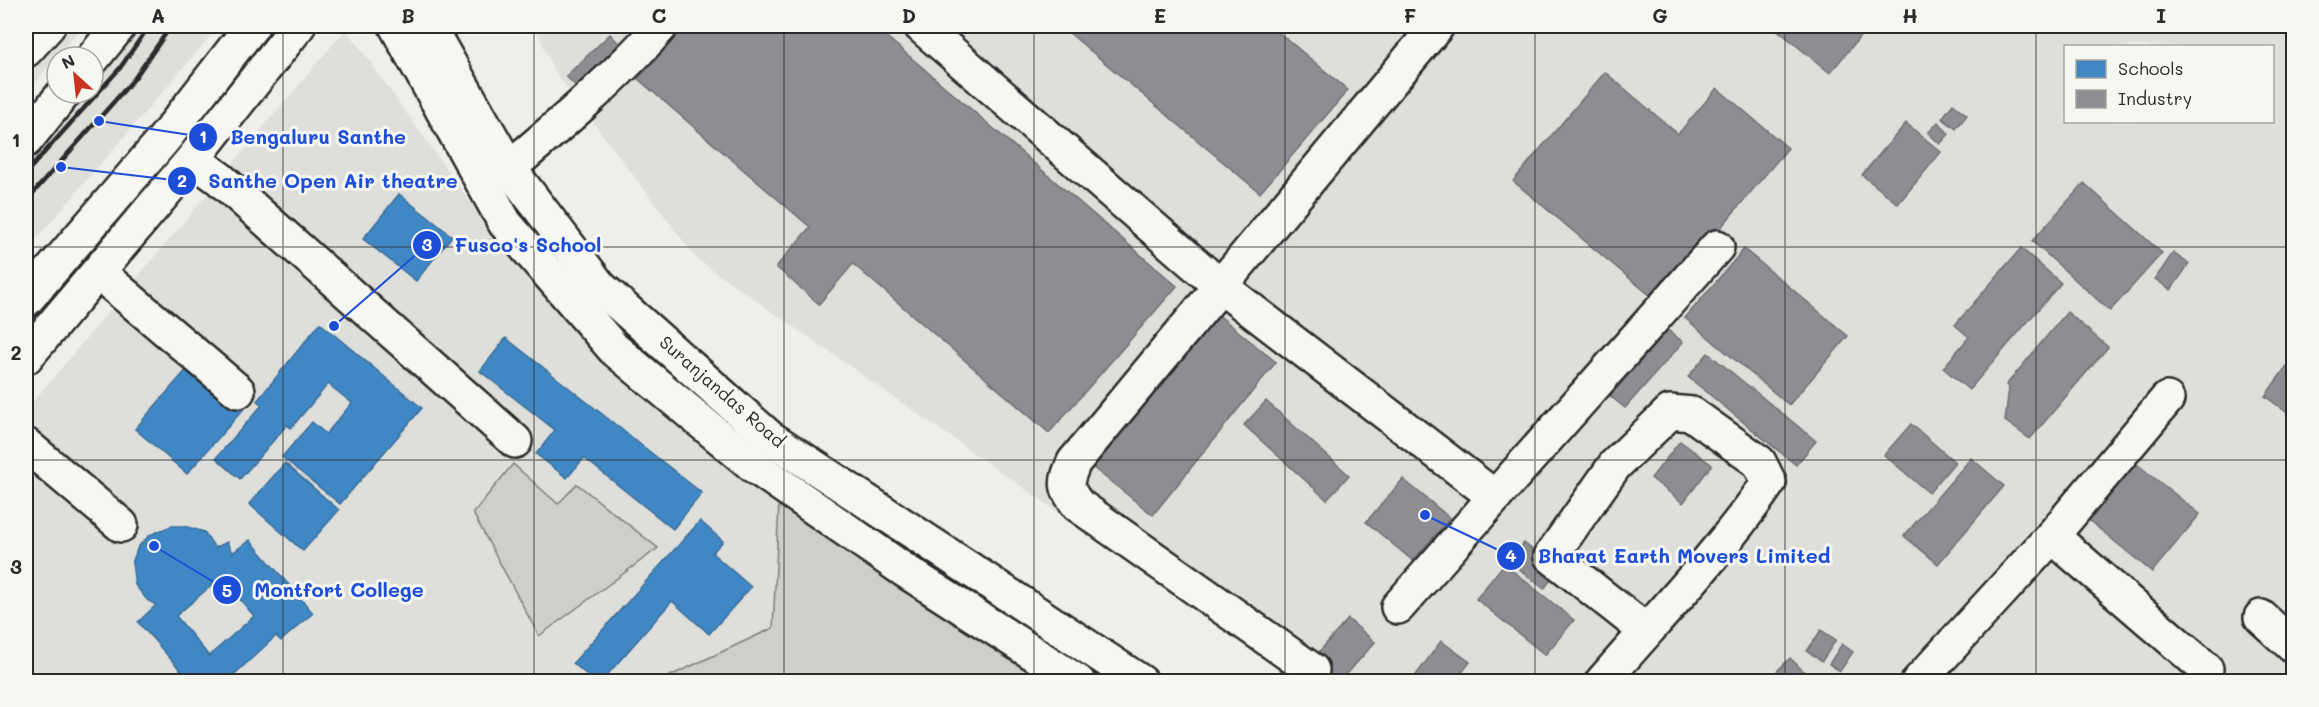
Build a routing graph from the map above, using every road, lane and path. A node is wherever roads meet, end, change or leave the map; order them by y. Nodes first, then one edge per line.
1 (48, 26) edge
2 (119, 26) edge
3 (252, 26) edge
4 (298, 26) edge
5 (396, 26) edge
6 (428, 26) edge
7 (661, 26) edge
8 (921, 26) edge
9 (1437, 26) edge
10 (104, 45) edge
11 (26, 50) edge
12 (54, 105) edge
13 (26, 140) edge
14 (193, 159) junction
15 (509, 168) junction
16 (1717, 248) dead end
17 (99, 273) junction
18 (1220, 286) junction
19 (26, 300) edge
20 (26, 357) edge
21 (238, 391) dead end
22 (2167, 399) dead end
23 (515, 441) dead end
24 (26, 445) edge
25 (1495, 497) junction
26 (121, 525) dead end
27 (2052, 536) junction
28 (1398, 607) dead end
29 (2261, 617) dead end
30 (1646, 631) junction
31 (2294, 646) edge
32 (2206, 669) dead end
33 (1312, 670) dead end
34 (1078, 681) edge
35 (1141, 681) edge
36 (1602, 681) edge
37 (1918, 681) edge

1 - 11 main road
2 - 10 main road
3 - 19 main road
4 - 14 main road
5 - 34 main road, Suranjandas Road
6 - 15 main road, Suranjandas Road
7 - 15 main road
8 - 18 main road
9 - 18 main road
12 - 13 main road
14 - 17 main road
14 - 23 main road
15 - 35 main road, Suranjandas Road
16 - 25 main road
17 - 20 main road
17 - 21 main road
18 - 25 main road
18 - 33 main road
22 - 27 main road
24 - 26 main road
25 - 28 main road
27 - 32 main road
27 - 37 main road
29 - 31 main road
30 - 30 main road
30 - 36 main road

